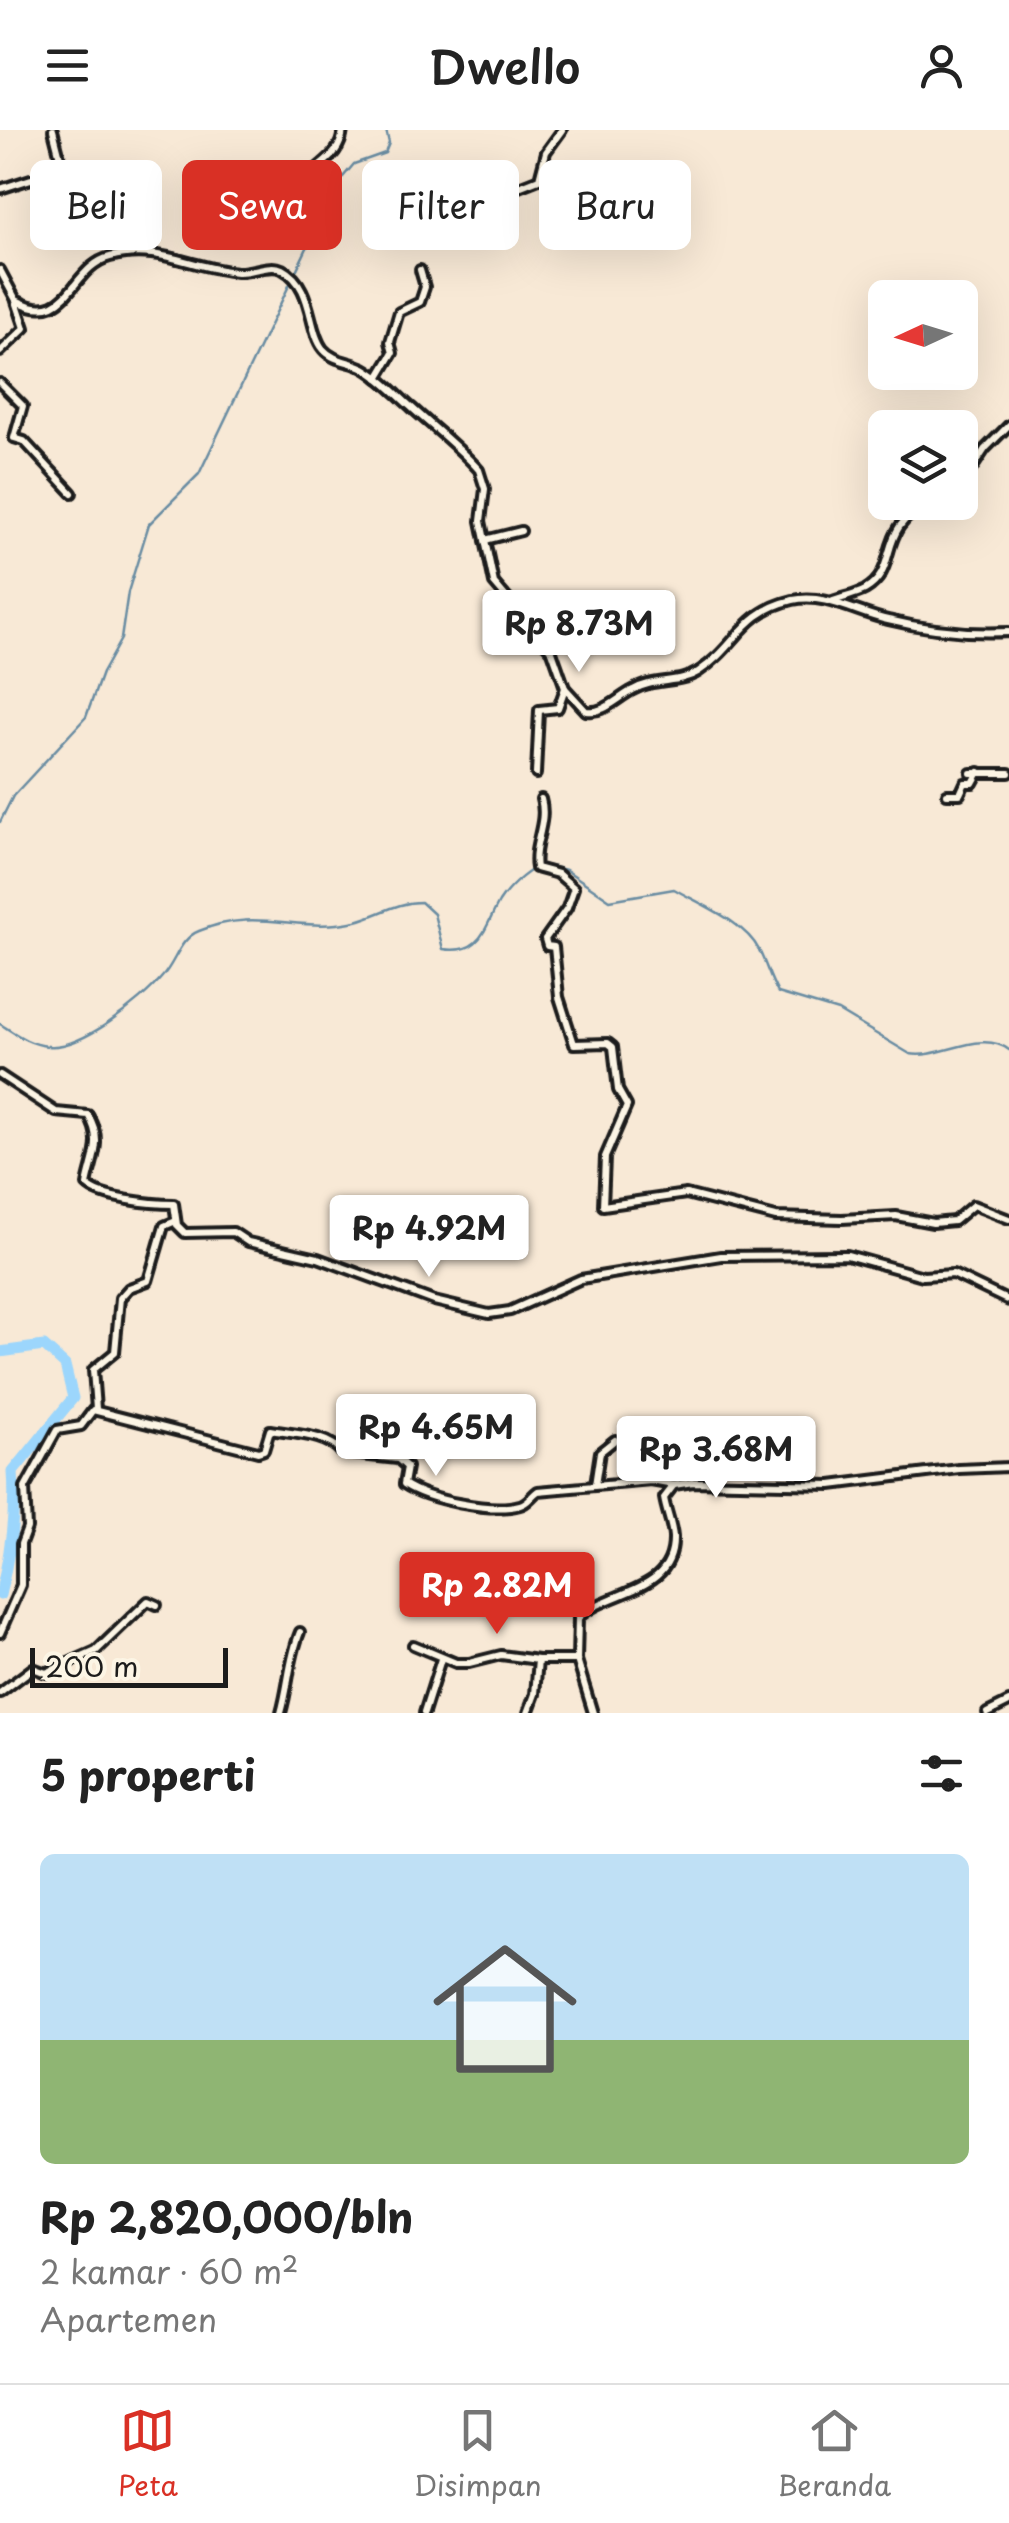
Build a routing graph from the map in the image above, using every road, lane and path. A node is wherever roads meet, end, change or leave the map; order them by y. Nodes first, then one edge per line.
1 (53, 130) edge
2 (343, 130) edge
3 (562, 130) edge
4 (61, 160) edge
5 (326, 160) edge
6 (30, 179) edge
7 (519, 188) edge
8 (0, 189) edge
9 (0, 270) edge
10 (420, 270) dead end
11 (16, 300) junction
12 (0, 352) edge
13 (378, 378) junction
14 (0, 384) edge
15 (1009, 425) edge
16 (978, 460) edge
17 (72, 493) dead end
18 (904, 520) edge
19 (521, 531) dead end
20 (485, 540) junction
21 (832, 601) junction
22 (1009, 632) edge
23 (565, 688) junction
24 (1009, 773) edge
25 (536, 774) dead end
26 (947, 794) dead end
27 (541, 800) dead end
28 (0, 1075) edge
29 (1009, 1219) edge
30 (176, 1221) junction
31 (1009, 1300) edge
32 (96, 1409) junction
33 (615, 1440) dead end
34 (1009, 1468) edge
35 (594, 1485) junction
36 (674, 1485) junction
37 (157, 1605) dead end
38 (300, 1632) dead end
39 (0, 1633) edge
40 (413, 1645) dead end
41 (441, 1659) junction
42 (538, 1660) junction
43 (577, 1660) junction
44 (0, 1693) edge
45 (1009, 1702) edge
46 (281, 1713) edge
47 (424, 1713) edge
48 (528, 1713) edge
49 (593, 1713) edge
50 (987, 1713) edge

1 - 4 street
2 - 5 street
3 - 7 street
6 - 8 street
9 - 11 street
10 - 13 street
11 - 12 street
11 - 13 street
13 - 20 street
14 - 17 street
15 - 16 street
18 - 21 street
19 - 20 street
20 - 23 street
21 - 22 street
21 - 23 street
23 - 25 street
24 - 26 street
27 - 29 street
28 - 30 street
30 - 31 street
30 - 32 street
32 - 35 street
32 - 39 street
33 - 35 street
34 - 36 street
35 - 36 street
36 - 43 street
37 - 44 street
38 - 46 street
40 - 41 street
41 - 42 street
41 - 47 street
42 - 43 street
42 - 48 street
43 - 49 street
45 - 50 street

